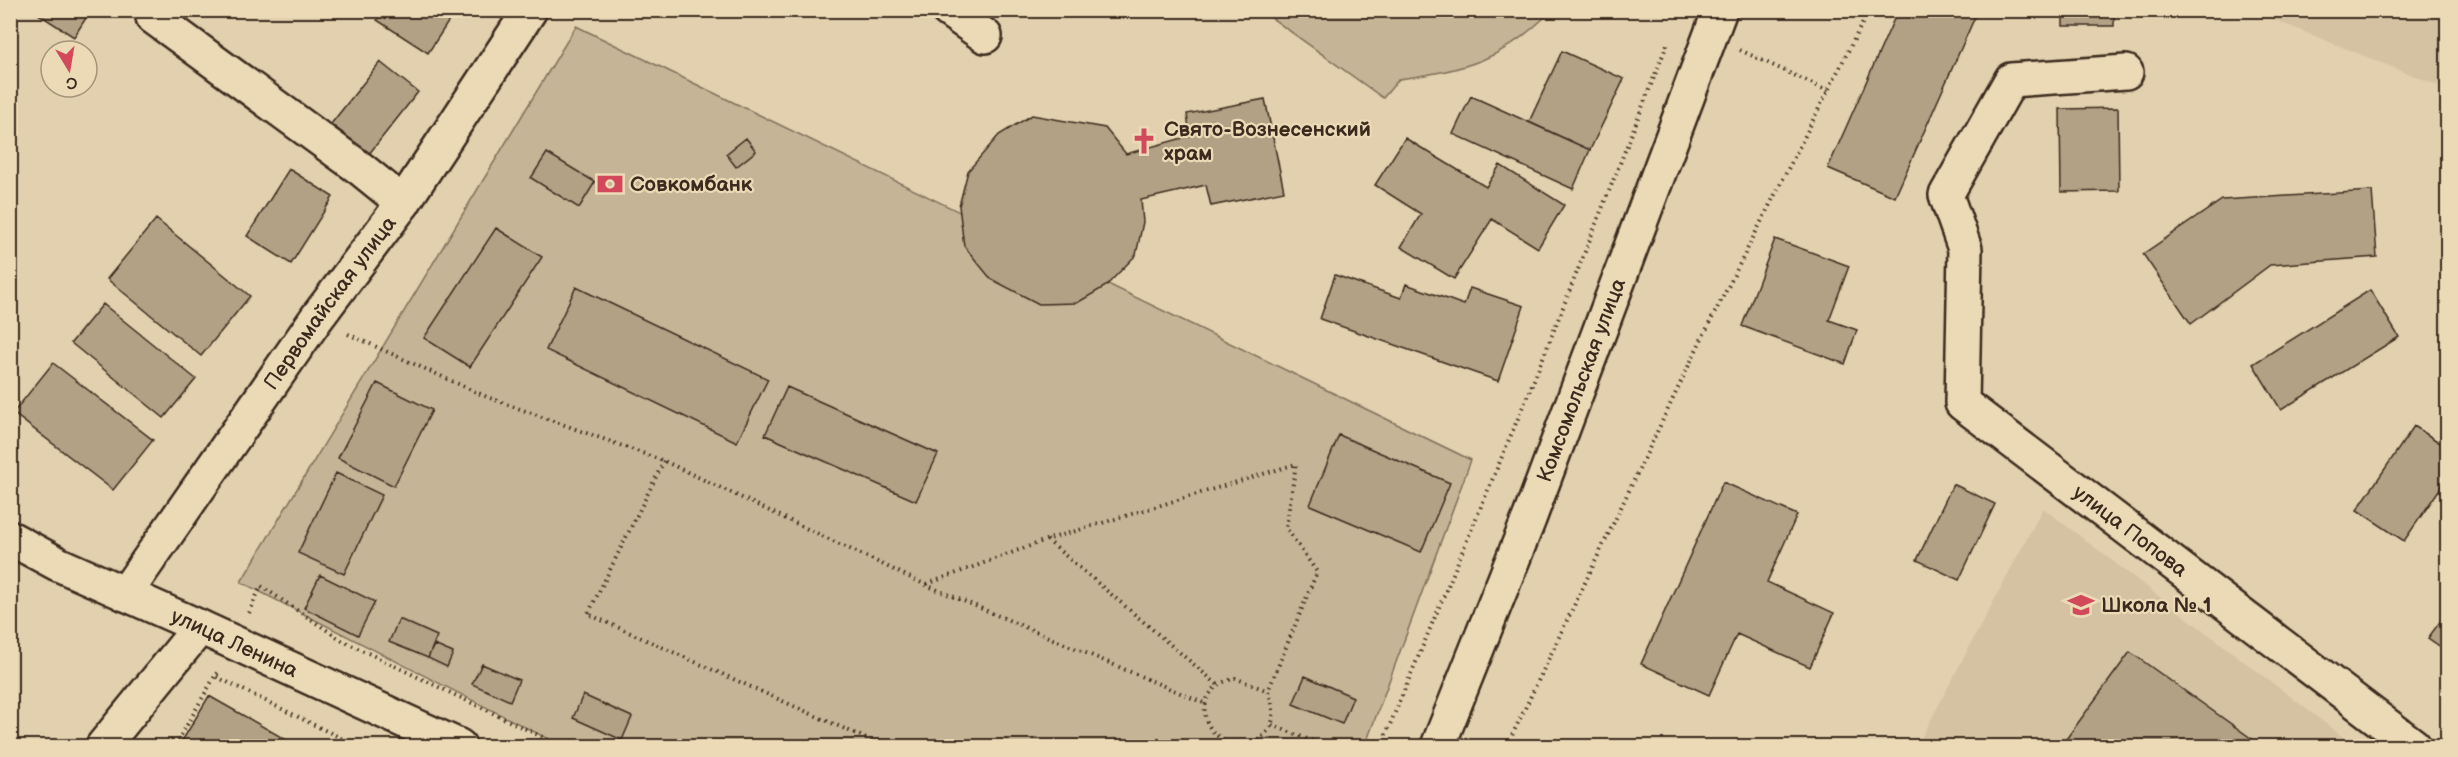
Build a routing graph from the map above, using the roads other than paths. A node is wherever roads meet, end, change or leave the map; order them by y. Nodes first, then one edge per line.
1 (530, 10) edge
2 (948, 10) edge
3 (153, 17) dead end
4 (1715, 23) edge
5 (985, 36) dead end
6 (2126, 72) dead end
7 (403, 203) junction
8 (10, 538) edge
9 (124, 594) junction
10 (200, 627) junction
11 (103, 747) edge
12 (459, 747) edge
13 (1438, 747) edge
14 (2414, 747) edge

1 - 7 street, Первомайская улица
2 - 5 street
3 - 7 street
4 - 13 street, Комсомольская улица
6 - 14 street, улица Попова
7 - 9 street, Первомайская улица
8 - 9 street, улица Ленина
9 - 10 street, улица Ленина
10 - 11 street
10 - 12 street, улица Ленина

